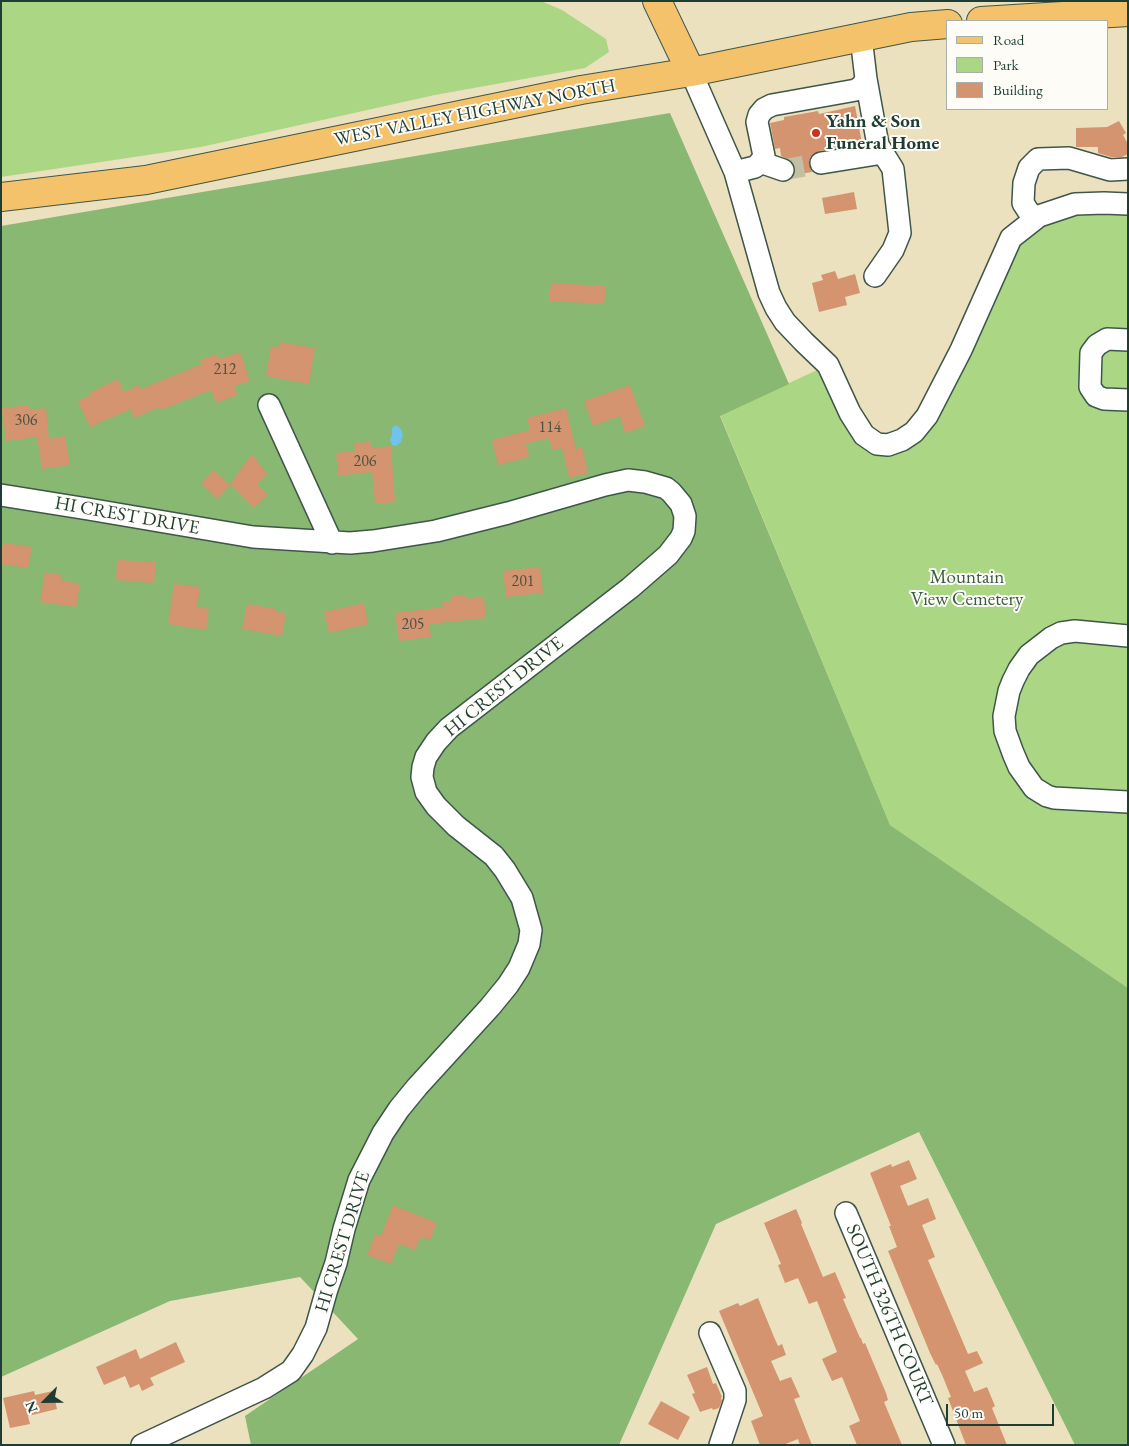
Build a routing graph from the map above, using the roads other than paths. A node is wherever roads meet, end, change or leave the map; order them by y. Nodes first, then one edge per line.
1 (657, 1) edge
2 (1128, 12) edge
3 (997, 20) edge
4 (946, 24) edge
5 (861, 37) junction
6 (691, 72) junction
7 (866, 79) junction
8 (883, 153) junction
9 (760, 162) junction
10 (820, 163) tunnel mouth
11 (1128, 169) edge
12 (784, 170) tunnel mouth
13 (735, 172) junction
14 (1, 197) edge
15 (1128, 204) edge
16 (1034, 220) junction
17 (875, 276) dead end
18 (1128, 340) edge
19 (1128, 400) edge
20 (269, 405) dead end
21 (1, 495) edge
22 (332, 543) junction
23 (1128, 636) edge
24 (1128, 802) edge
25 (846, 1214) dead end
26 (710, 1333) dead end
27 (142, 1445) edge
28 (720, 1445) edge
29 (944, 1445) edge

1 - 6 main road
2 - 3 main road
4 - 5 main road, WEST VALLEY HIGHWAY NORTH
5 - 6 main road, WEST VALLEY HIGHWAY NORTH
5 - 7 street
6 - 13 street
6 - 14 main road, WEST VALLEY HIGHWAY NORTH
7 - 8 street
7 - 9 street
8 - 10 street
8 - 17 street
9 - 12 street
9 - 13 street
11 - 16 street
13 - 16 street
15 - 16 street
18 - 19 street
20 - 22 street
21 - 22 street, HI CREST DRIVE
22 - 27 street, HI CREST DRIVE
23 - 24 street
25 - 29 street, SOUTH 326TH COURT
26 - 28 street

